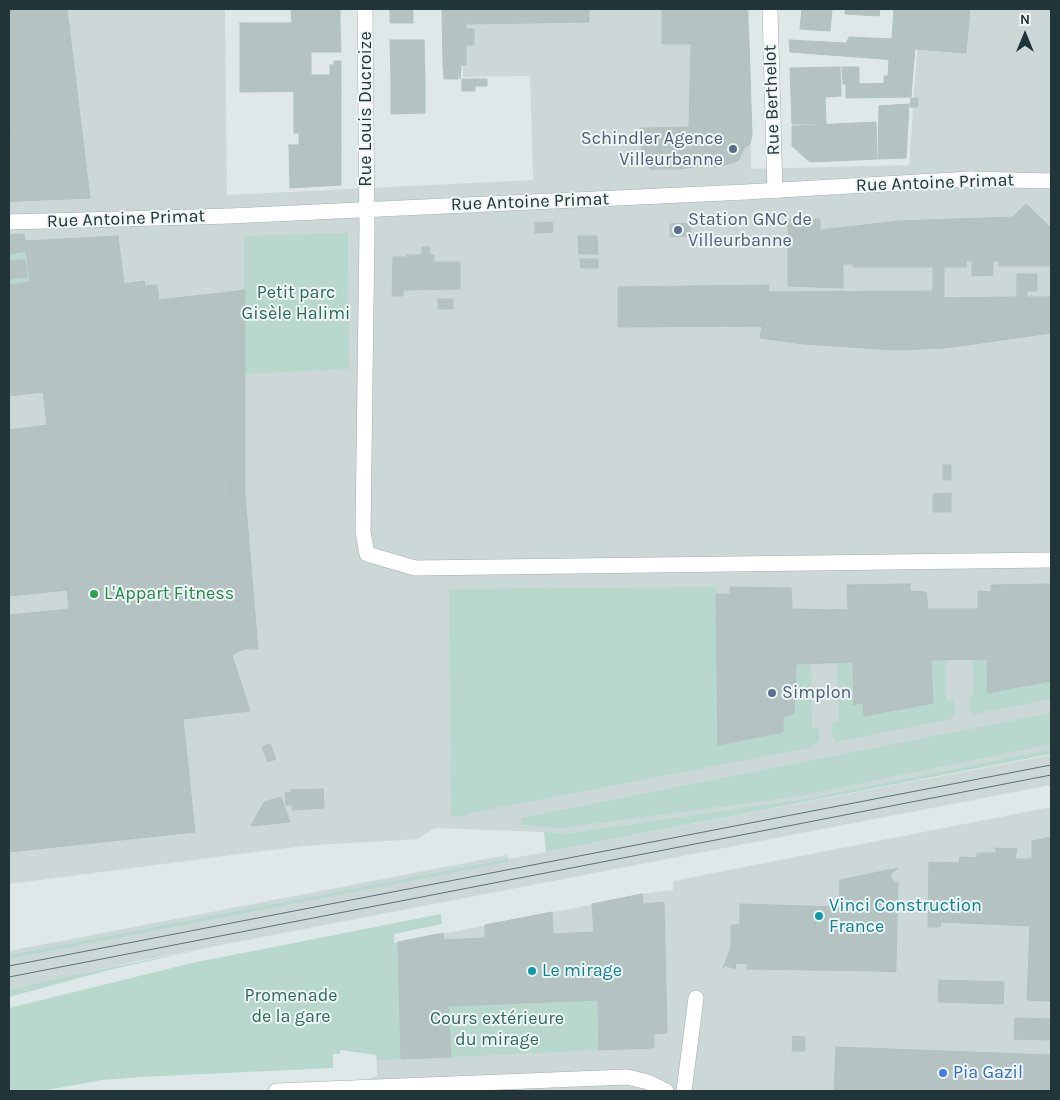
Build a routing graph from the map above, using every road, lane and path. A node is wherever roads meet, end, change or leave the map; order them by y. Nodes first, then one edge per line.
1 (365, 9) edge
2 (770, 9) edge
3 (1051, 181) edge
4 (775, 191) junction
5 (367, 209) junction
6 (9, 222) edge
7 (1051, 560) edge
8 (696, 998) dead end
9 (300, 1090) edge
10 (276, 1091) edge
11 (666, 1091) edge
12 (684, 1091) edge

1 - 5 street, Rue Louis Ducroize
2 - 4 street, Rue Berthelot
3 - 4 street, Rue Antoine Primat
4 - 5 street, Rue Antoine Primat
5 - 6 street, Rue Antoine Primat
5 - 7 street, Rue Louis Ducroize
8 - 12 street
9 - 10 street
9 - 11 street

